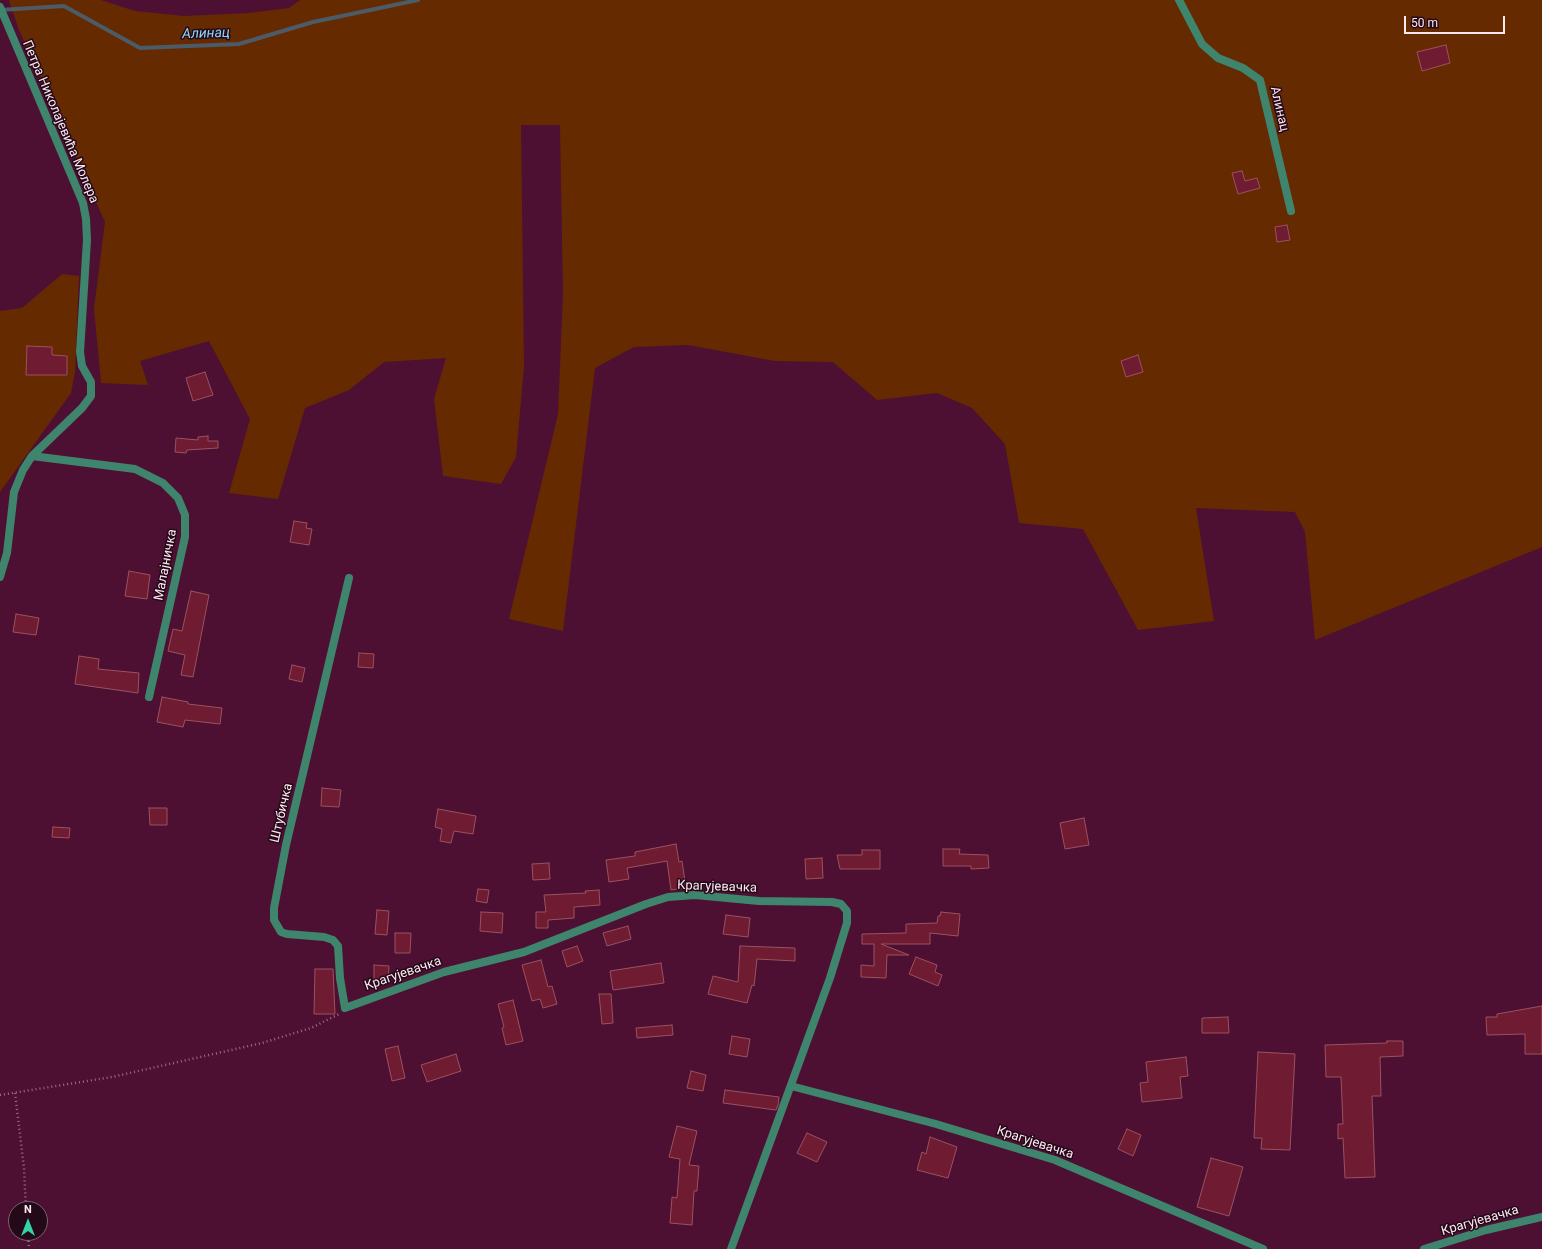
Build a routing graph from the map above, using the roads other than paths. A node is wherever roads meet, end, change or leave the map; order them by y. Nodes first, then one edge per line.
1 (1180, 0) edge
2 (0, 7) edge
3 (1291, 211) dead end
4 (32, 456) junction
5 (0, 577) edge
6 (349, 578) dead end
7 (149, 697) dead end
8 (345, 1008) joint
9 (791, 1086) junction
10 (1542, 1216) edge
11 (731, 1249) edge
12 (1263, 1249) edge
13 (1424, 1249) edge

1 - 3 street, Алинац
2 - 4 street, Петра Николајевића Молера
4 - 5 street, Петра Николајевића Молера
4 - 7 street, Малајничка
6 - 8 street, Штубичка
8 - 9 street, Крагујевачка
9 - 11 street, Крагујевачка
9 - 12 street, Крагујевачка
10 - 13 street, Крагујевачка

